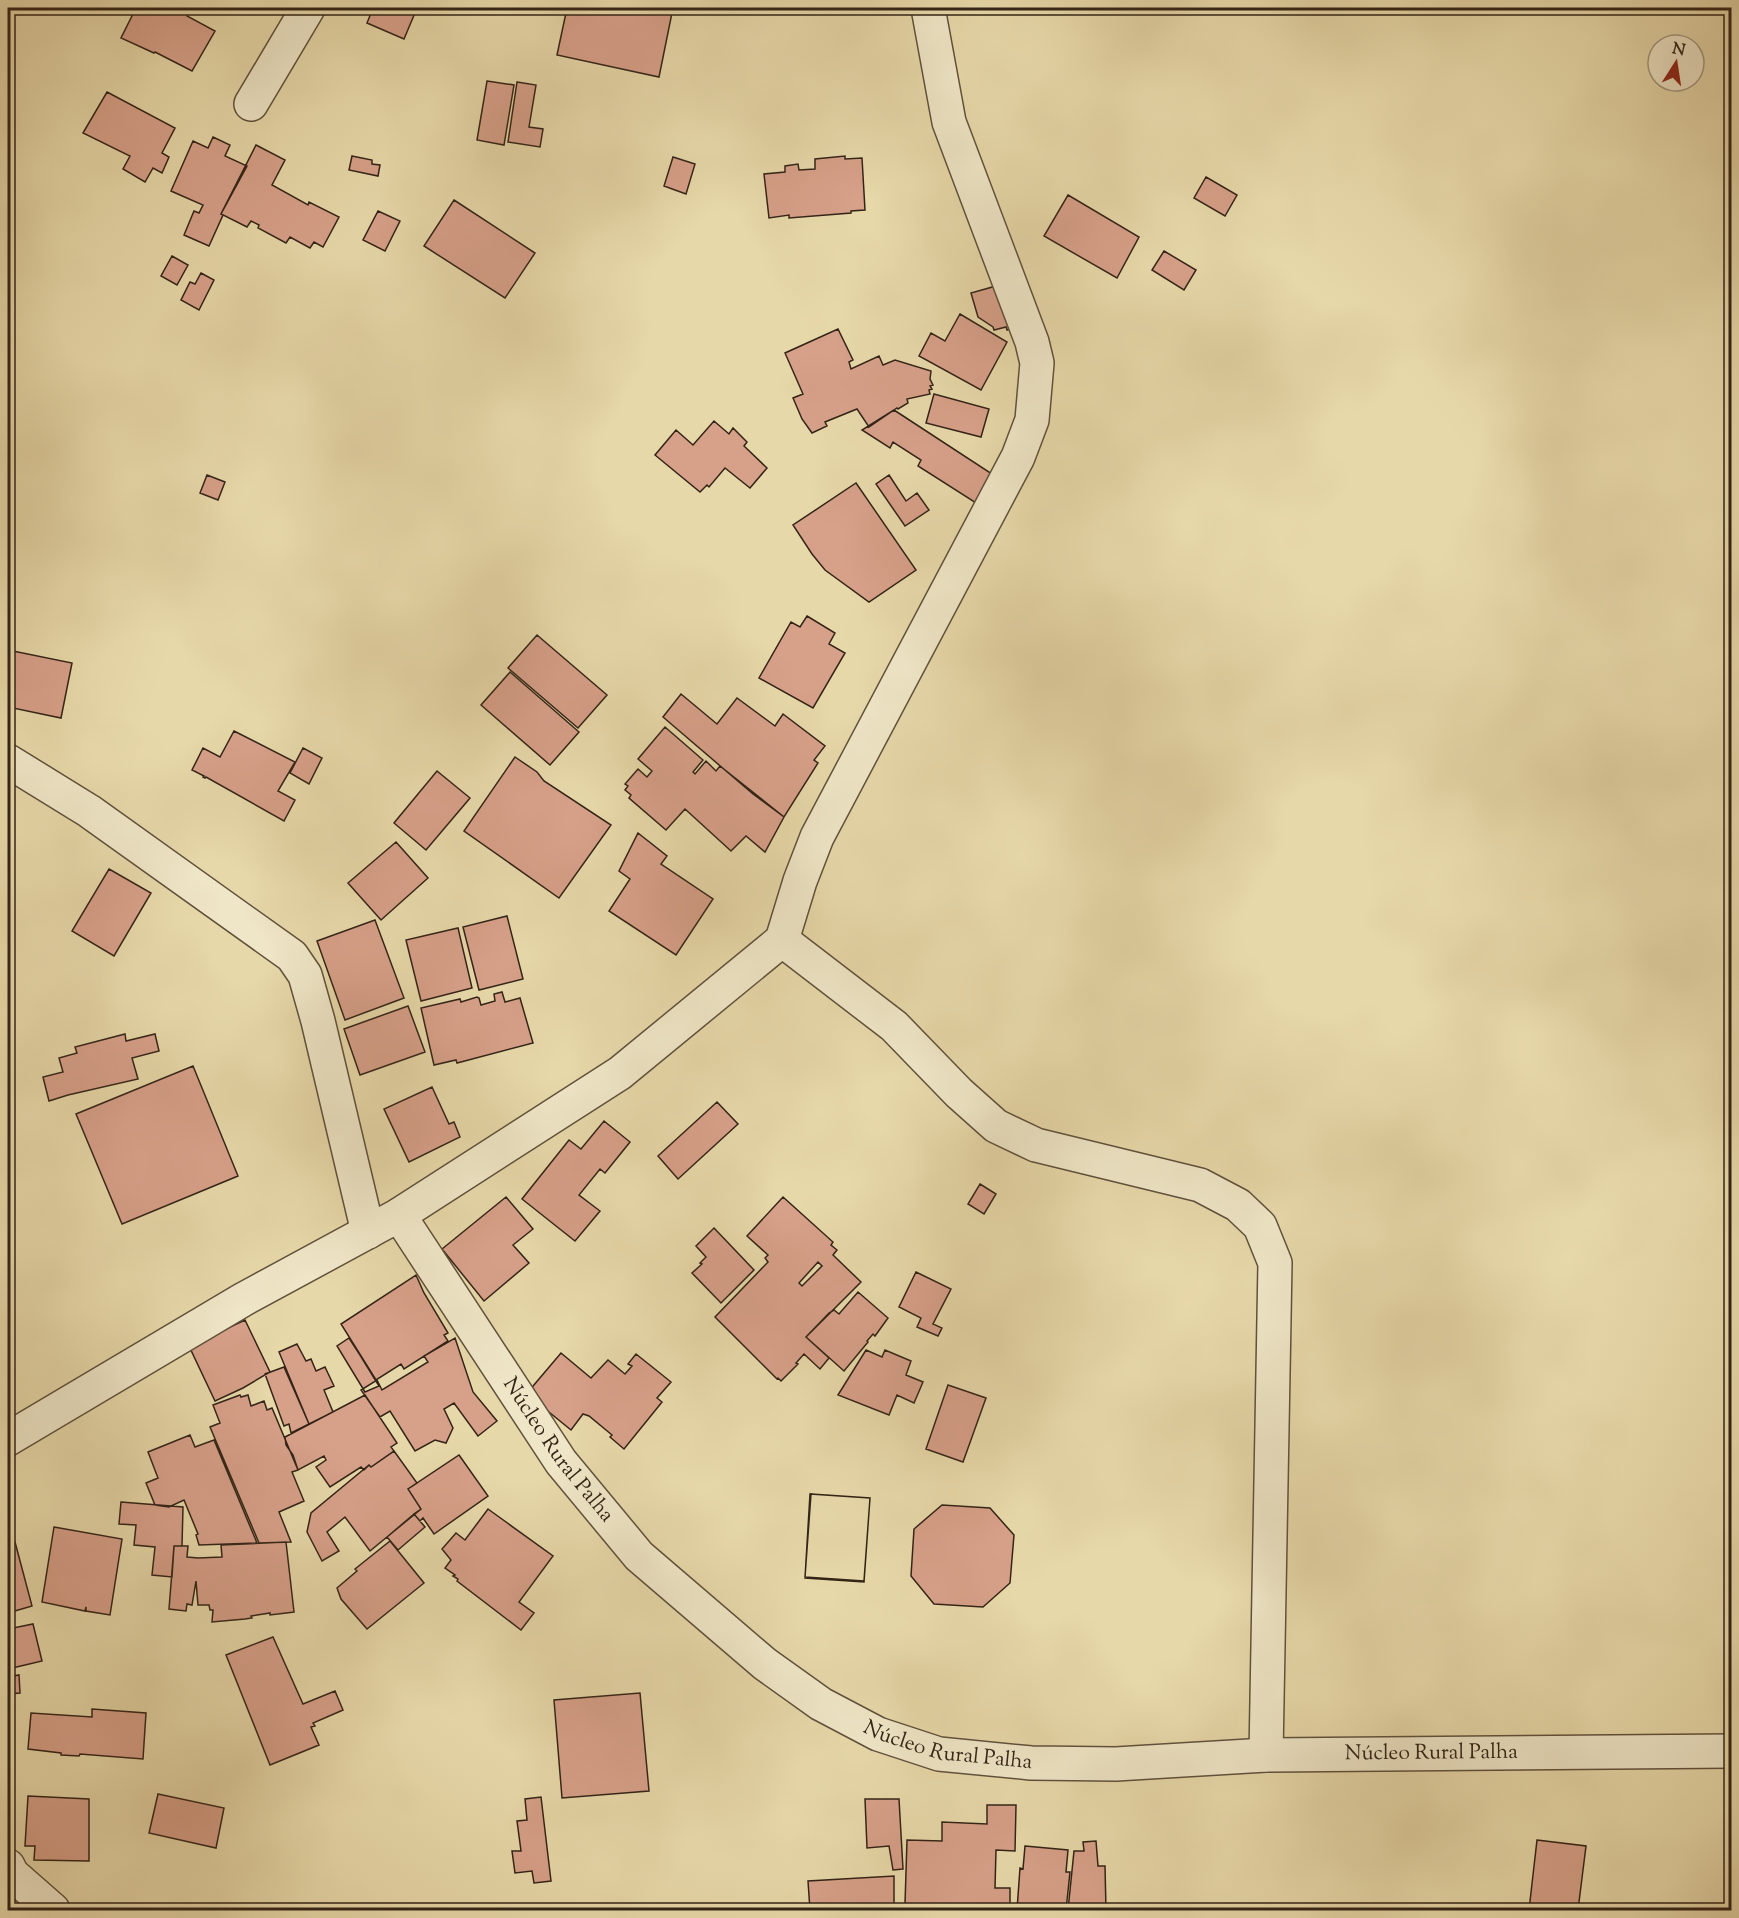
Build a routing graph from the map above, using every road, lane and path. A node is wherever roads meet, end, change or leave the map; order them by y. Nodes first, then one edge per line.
1 (308, 8) edge
2 (928, 8) edge
3 (251, 104) dead end
4 (8, 761) edge
5 (782, 940) junction
6 (399, 1215) junction
7 (368, 1232) junction
8 (8, 1439) edge
9 (1731, 1751) edge
10 (1266, 1755) junction
11 (8, 1866) edge
12 (53, 1911) edge

1 - 3 street
2 - 5 street
4 - 7 street
5 - 6 street
5 - 10 street
6 - 7 street
6 - 10 street, Núcleo Rural Palha
7 - 8 street
9 - 10 street, Núcleo Rural Palha
11 - 12 street

